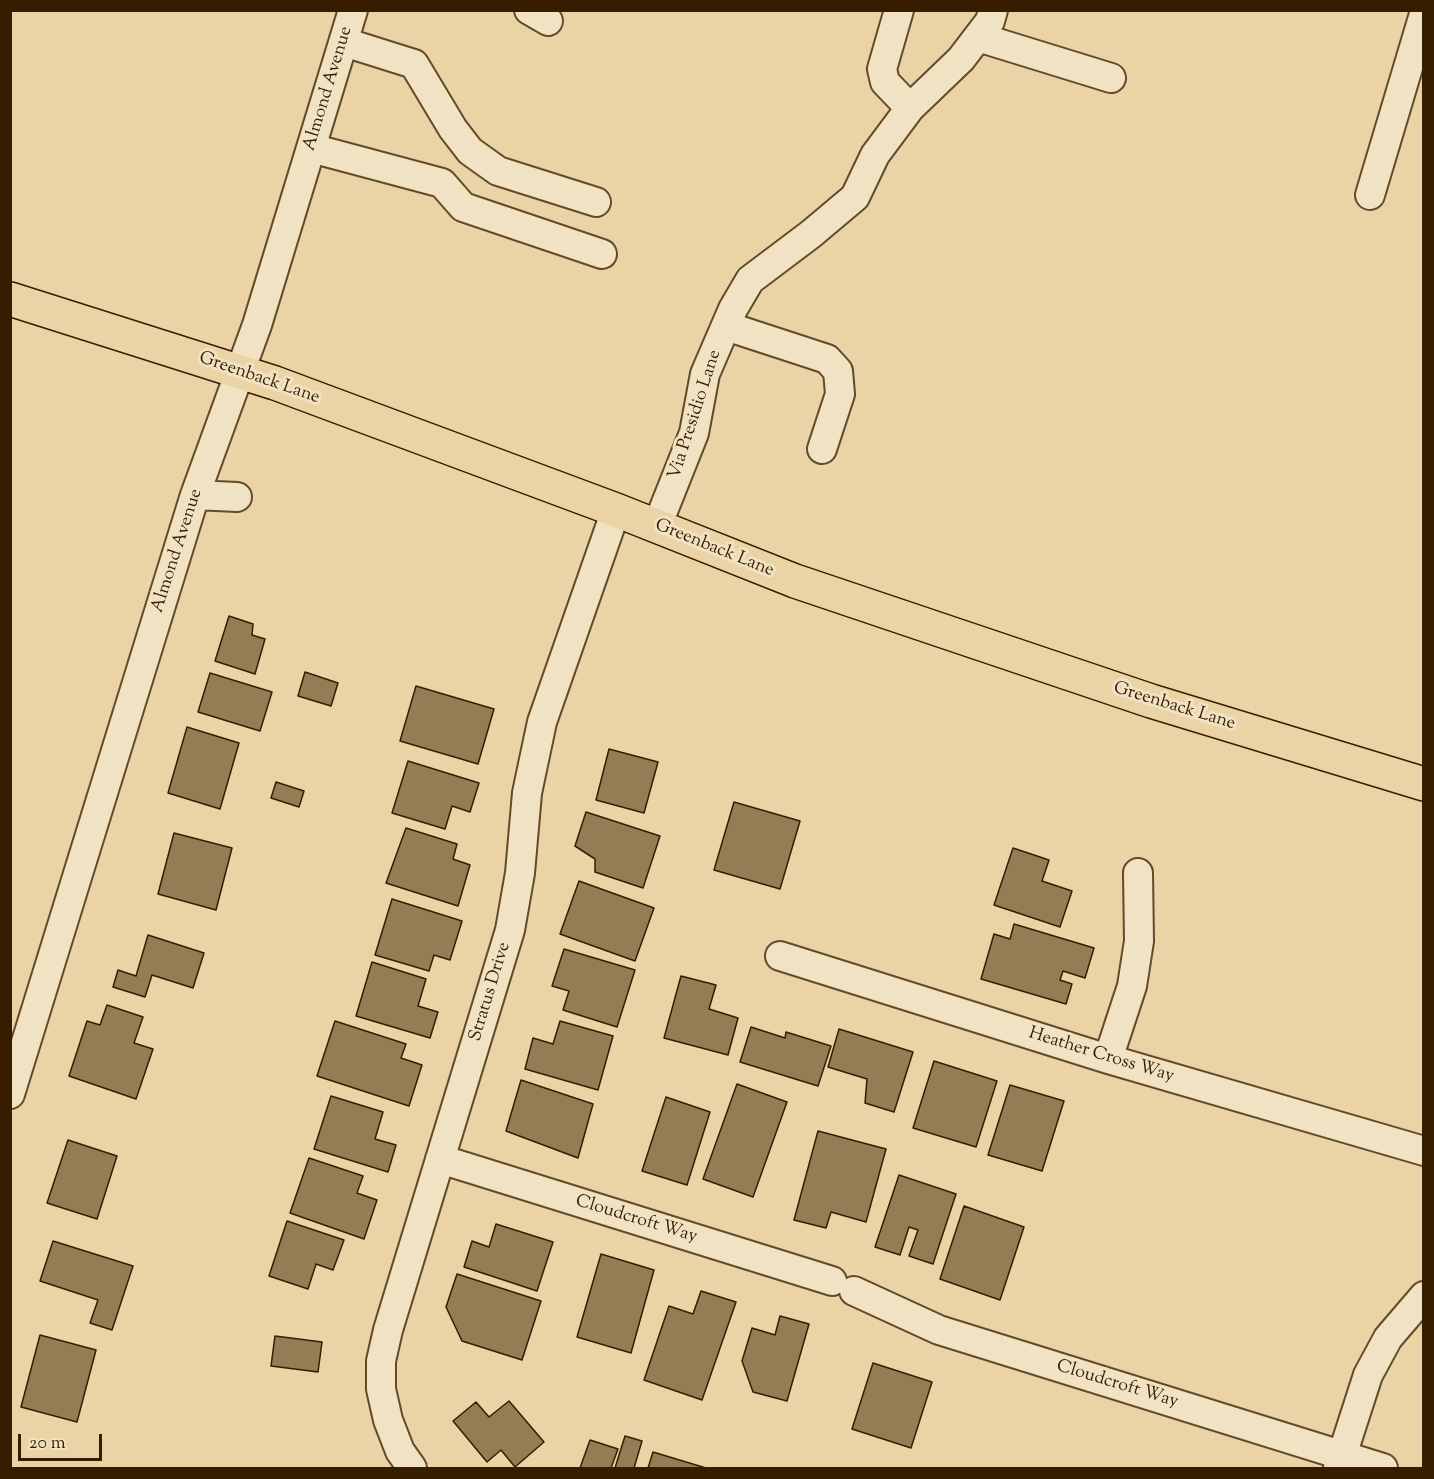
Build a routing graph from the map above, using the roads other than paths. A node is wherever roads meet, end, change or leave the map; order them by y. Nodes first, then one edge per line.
1 (353, 10) edge
2 (899, 10) edge
3 (993, 10) edge
4 (1424, 14) edge
5 (978, 37) junction
6 (344, 42) junction
7 (1112, 78) dead end
8 (910, 108) junction
9 (311, 148) junction
10 (1370, 195) dead end
11 (596, 202) dead end
12 (602, 254) dead end
13 (10, 299) edge
14 (726, 326) junction
15 (241, 371) junction
16 (822, 449) dead end
17 (195, 495) junction
18 (237, 497) dead end
19 (616, 510) junction
20 (657, 526) junction
21 (1424, 784) edge
22 (1138, 873) dead end
23 (780, 956) dead end
24 (1108, 1059) junction
25 (10, 1094) edge
26 (1424, 1151) edge
27 (440, 1159) junction
28 (1424, 1296) edge
29 (1340, 1462) edge
30 (412, 1468) edge
31 (1383, 1468) edge

1 - 6 street, Almond Avenue
2 - 8 street
3 - 5 street, Via Presidio Lane
4 - 10 street
5 - 7 street
5 - 8 street, Via Presidio Lane
6 - 9 street, Almond Avenue
6 - 11 street
8 - 14 street, Via Presidio Lane
9 - 12 street
9 - 15 street, Almond Avenue
13 - 15 main road, Greenback Lane
14 - 16 street
14 - 20 street, Via Presidio Lane
15 - 17 street, Almond Avenue
15 - 19 main road, Greenback Lane
17 - 18 street
17 - 25 street, Almond Avenue
19 - 20 main road, Greenback Lane
19 - 27 street, Stratus Drive
20 - 21 main road, Greenback Lane
22 - 24 street
23 - 24 street, Heather Cross Way
24 - 26 street, Heather Cross Way
27 - 29 street, Cloudcroft Way
27 - 30 street, Stratus Drive
28 - 29 street
29 - 31 street, Cloudcroft Way

